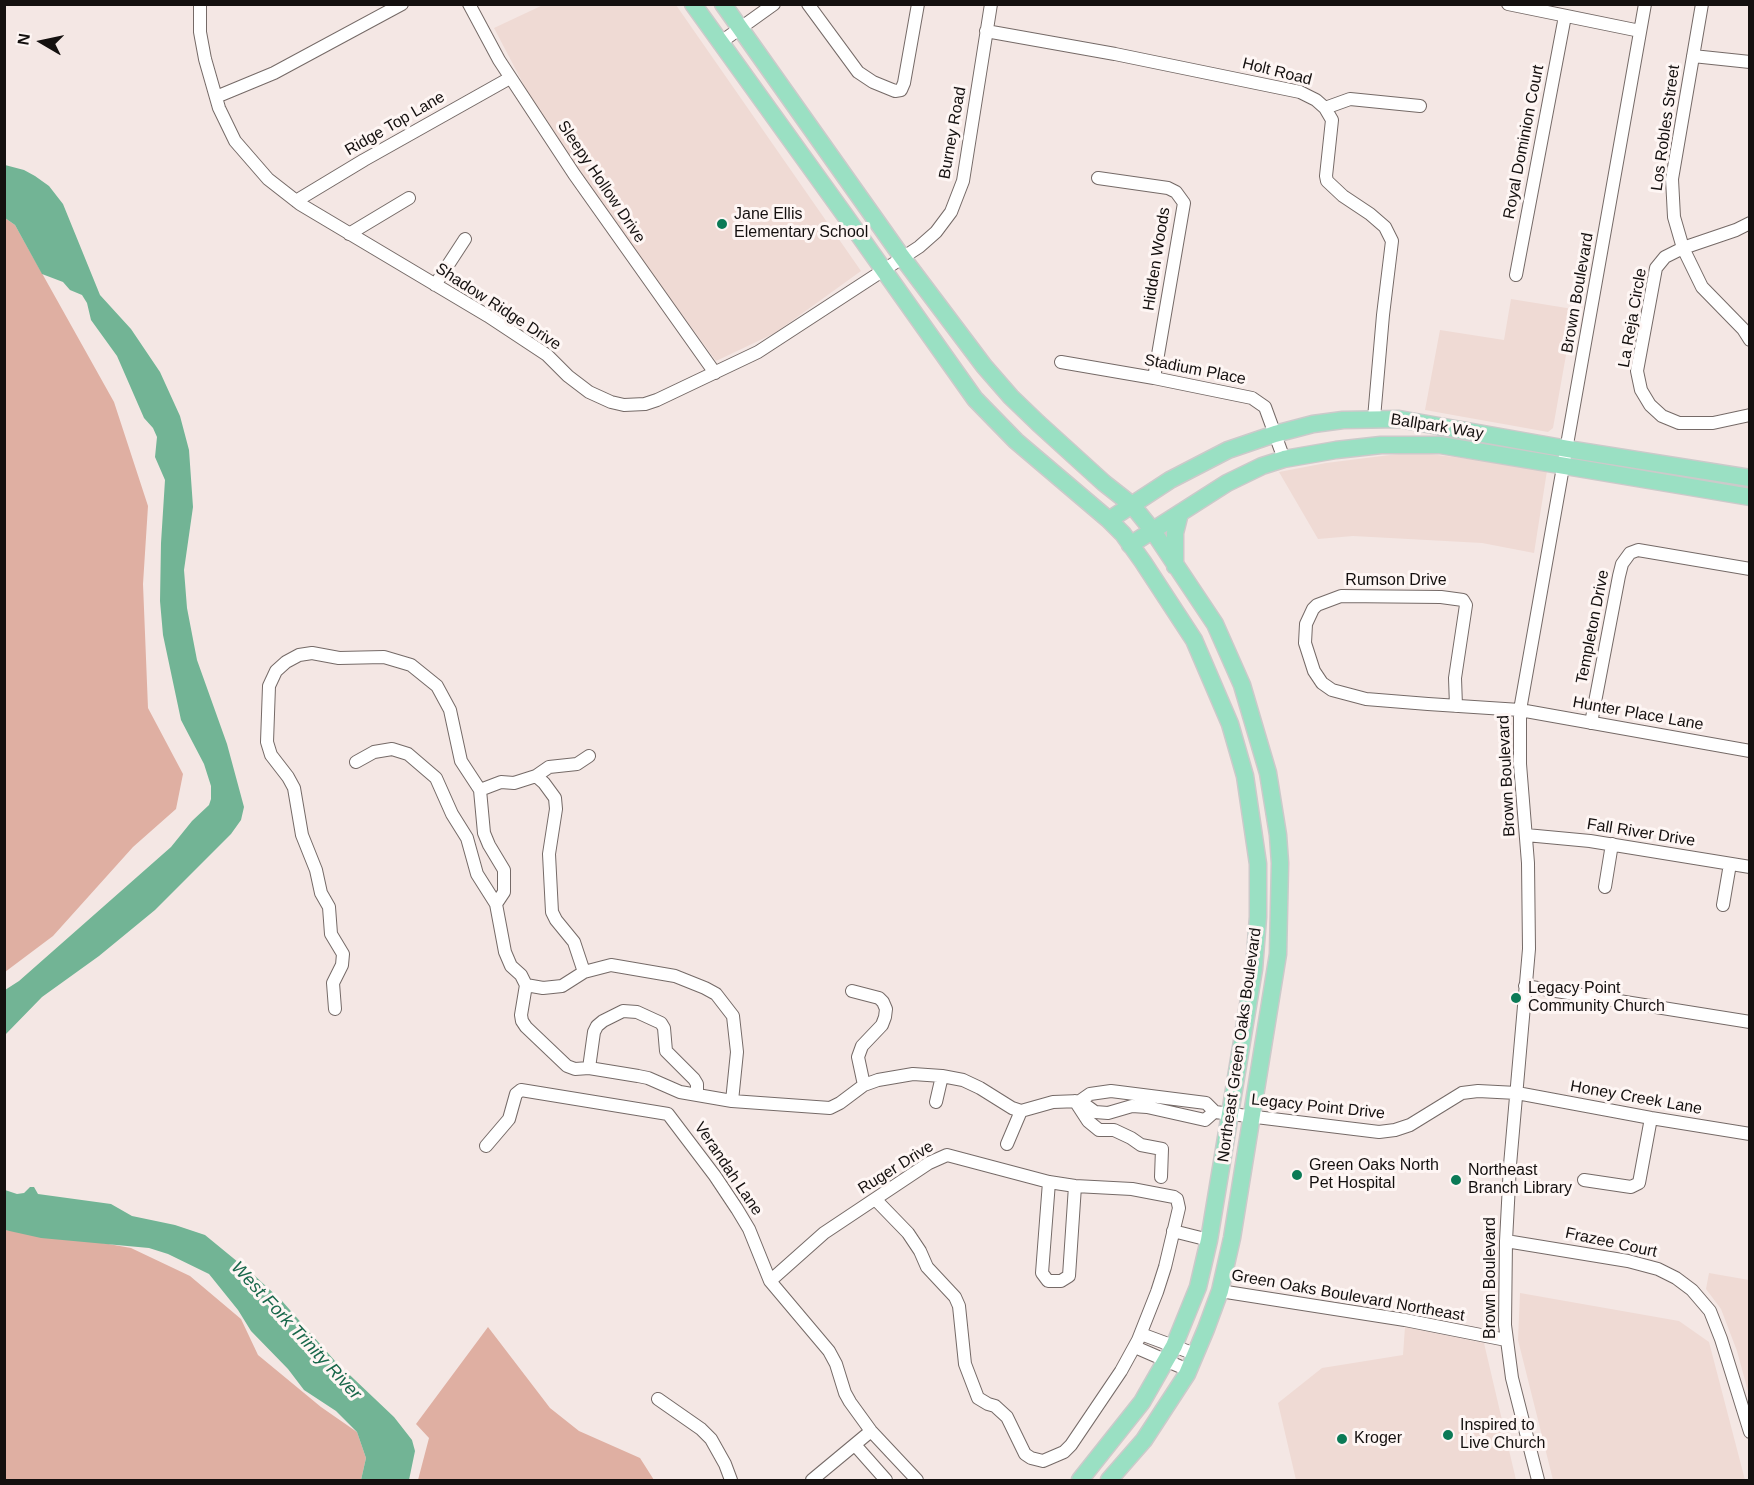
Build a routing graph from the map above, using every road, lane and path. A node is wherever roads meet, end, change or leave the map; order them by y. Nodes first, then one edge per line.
1 (200, 4) edge
2 (402, 4) edge
3 (469, 4) edge
4 (693, 4) edge
5 (723, 4) edge
6 (774, 4) edge
7 (808, 4) edge
8 (918, 4) edge
9 (991, 4) edge
10 (1508, 4) edge
11 (1645, 4) edge
12 (1702, 4) edge
13 (1565, 16) junction
14 (740, 28) junction
15 (986, 31) junction
16 (1640, 31) junction
17 (721, 42) junction
18 (1693, 56) junction
19 (1749, 62) edge
20 (510, 78) junction
21 (216, 97) junction
22 (1420, 106) dead end
23 (1325, 108) junction
24 (1098, 178) dead end
25 (409, 198) dead end
26 (296, 201) junction
27 (1749, 223) edge
28 (349, 234) junction
29 (465, 239) dead end
30 (1683, 248) junction
31 (902, 257) junction
32 (883, 270) junction
33 (1516, 275) dead end
34 (435, 285) junction
35 (1747, 331) edge
36 (1061, 362) dead end
37 (715, 373) junction
38 (1154, 378) junction
39 (1749, 415) edge
40 (1374, 418) junction
41 (1275, 434) junction
42 (1566, 457) junction
43 (1284, 459) junction
44 (1749, 478) edge
45 (1104, 483) junction
46 (1161, 486) junction
47 (1749, 497) edge
48 (1132, 505) junction
49 (1180, 513) junction
50 (1110, 520) junction
51 (1153, 531) junction
52 (1130, 545) junction
53 (1175, 566) junction
54 (1749, 569) edge
55 (1306, 624) joint
56 (1456, 706) junction
57 (1520, 711) junction
58 (1592, 723) junction
59 (1749, 751) edge
60 (589, 756) dead end
61 (356, 762) dead end
62 (536, 776) junction
63 (480, 790) junction
64 (1526, 835) junction
65 (1612, 844) junction
66 (1730, 864) junction
67 (1749, 867) edge
68 (1605, 887) dead end
69 (496, 904) junction
70 (1724, 905) dead end
71 (584, 972) junction
72 (526, 985) junction
73 (1525, 986) junction
74 (852, 991) dead end
75 (335, 1009) dead end
76 (1749, 1022) edge
77 (590, 1068) junction
78 (942, 1076) junction
79 (864, 1085) junction
80 (1517, 1093) junction
81 (697, 1095) junction
82 (732, 1101) junction
83 (1078, 1101) junction
84 (936, 1102) dead end
85 (1021, 1111) junction
86 (1214, 1112) junction
87 (1231, 1114) junction
88 (1252, 1117) junction
89 (1651, 1118) junction
90 (1749, 1134) edge
91 (1007, 1144) dead end
92 (486, 1146) dead end
93 (1161, 1177) dead end
94 (1584, 1180) dead end
95 (1049, 1182) junction
96 (1075, 1186) junction
97 (876, 1200) junction
98 (1173, 1231) junction
99 (1209, 1240) junction
100 (1506, 1241) junction
101 (770, 1281) junction
102 (1220, 1291) junction
103 (1141, 1334) junction
104 (1506, 1340) junction
105 (1135, 1347) junction
106 (1170, 1354) junction
107 (1195, 1354) junction
108 (1188, 1370) junction
109 (658, 1399) dead end
110 (872, 1431) junction
111 (1749, 1432) edge
112 (855, 1445) junction
113 (731, 1480) edge
114 (812, 1480) edge
115 (886, 1480) edge
116 (917, 1480) edge
117 (1080, 1480) edge
118 (1109, 1480) edge
119 (1538, 1480) edge

1 - 21 street, Shadow Ridge Drive
2 - 21 street
3 - 20 street, Sleepy Hollow Drive
4 - 17 main road, Northeast Green Oaks Boulevard
5 - 14 main road, Northeast Green Oaks Boulevard
6 - 14 street
7 - 8 street
9 - 15 street, Burney Road
10 - 13 street
11 - 16 street, Brown Boulevard
12 - 18 street, Los Robles Street
13 - 16 street
13 - 33 street, Royal Dominion Court
14 - 17 street
14 - 31 main road, Northeast Green Oaks Boulevard
15 - 23 street, Holt Road
15 - 31 street, Burney Road
16 - 42 street, Brown Boulevard
17 - 32 main road, Northeast Green Oaks Boulevard
18 - 19 street
18 - 30 street, Los Robles Street
20 - 26 street, Ridge Top Lane
20 - 37 street, Sleepy Hollow Drive
21 - 26 street, Shadow Ridge Drive
22 - 23 street
23 - 40 street, Holt Road
24 - 38 street, Hidden Woods
25 - 28 street
26 - 28 street, Shadow Ridge Drive
27 - 30 street, La Reja Circle
28 - 34 street, Shadow Ridge Drive
29 - 34 street
30 - 35 street, Los Robles Street
30 - 39 street, La Reja Circle
31 - 32 street, Burney Road
31 - 45 main road, Northeast Green Oaks Boulevard
32 - 37 street, Shadow Ridge Drive
32 - 50 main road, Northeast Green Oaks Boulevard
34 - 37 street, Shadow Ridge Drive
36 - 38 street, Stadium Place
38 - 41 street, Stadium Place
40 - 41 main road, Ballpark Way
40 - 42 main road, Ballpark Way
41 - 43 street, Stadium Place
41 - 46 main road, Ballpark Way
42 - 43 main road, Ballpark Way
42 - 44 main road, Ballpark Way
42 - 47 main road, Ballpark Way
42 - 57 street, Brown Boulevard
43 - 49 main road, Ballpark Way
45 - 46 main road
45 - 48 main road, Northeast Green Oaks Boulevard
46 - 48 main road, Ballpark Way
48 - 50 main road, Ballpark Way
48 - 51 main road, Northeast Green Oaks Boulevard
49 - 51 main road, Ballpark Way
49 - 53 main road
50 - 52 main road, Northeast Green Oaks Boulevard
51 - 52 main road, Ballpark Way
51 - 53 main road, Northeast Green Oaks Boulevard
52 - 87 main road, Northeast Green Oaks Boulevard
53 - 88 main road, Northeast Green Oaks Boulevard
54 - 58 street, Templeton Drive
55 - 56 street, Hunter Place Lane
55 - 56 street, Rumson Drive
56 - 57 street, Hunter Place Lane
57 - 58 street, Hunter Place Lane
57 - 64 street, Brown Boulevard
58 - 59 street, Hunter Place Lane
60 - 62 street
61 - 69 street
62 - 63 street
62 - 71 street
63 - 69 street
63 - 75 street
64 - 65 street, Fall River Drive
64 - 73 street, Brown Boulevard
65 - 66 street, Fall River Drive
65 - 68 street
66 - 67 street, Fall River Drive
66 - 70 street
69 - 72 street
71 - 72 street
71 - 82 street
72 - 77 street
73 - 76 street
73 - 80 street, Brown Boulevard
74 - 79 street
77 - 81 street
77 - 81 street
78 - 79 street
78 - 84 street
78 - 85 street
79 - 82 street
80 - 88 street, Legacy Point Drive
80 - 89 street, Honey Creek Lane
80 - 100 street, Brown Boulevard
81 - 82 street
83 - 85 street, Legacy Point Drive
83 - 86 street, Legacy Point Drive
83 - 86 street, Legacy Point Drive
83 - 93 street
85 - 91 street
86 - 87 street, Legacy Point Drive
87 - 88 street, Legacy Point Drive
87 - 99 main road, Northeast Green Oaks Boulevard
88 - 102 main road, Northeast Green Oaks Boulevard
89 - 90 street, Honey Creek Lane
89 - 94 street
92 - 101 street, Verandah Lane
95 - 96 street, Ruger Drive
95 - 96 street
95 - 97 street, Ruger Drive
96 - 98 street, Ruger Drive
97 - 101 street, Ruger Drive
97 - 105 street
98 - 99 street
98 - 103 street
99 - 106 main road, Northeast Green Oaks Boulevard
100 - 104 street, Brown Boulevard
100 - 111 street, Frazee Court
101 - 110 street, Verandah Lane
102 - 104 street, Green Oaks Boulevard Northeast
102 - 107 main road, Northeast Green Oaks Boulevard
103 - 105 street
103 - 106 street
104 - 119 street, Brown Boulevard
105 - 106 street
106 - 107 street
106 - 108 street
106 - 117 main road, Northeast Green Oaks Boulevard
107 - 108 main road, Northeast Green Oaks Boulevard
108 - 118 main road, Northeast Green Oaks Boulevard
109 - 113 street
110 - 112 street
110 - 116 street, Verandah Lane
112 - 114 street
112 - 115 street

